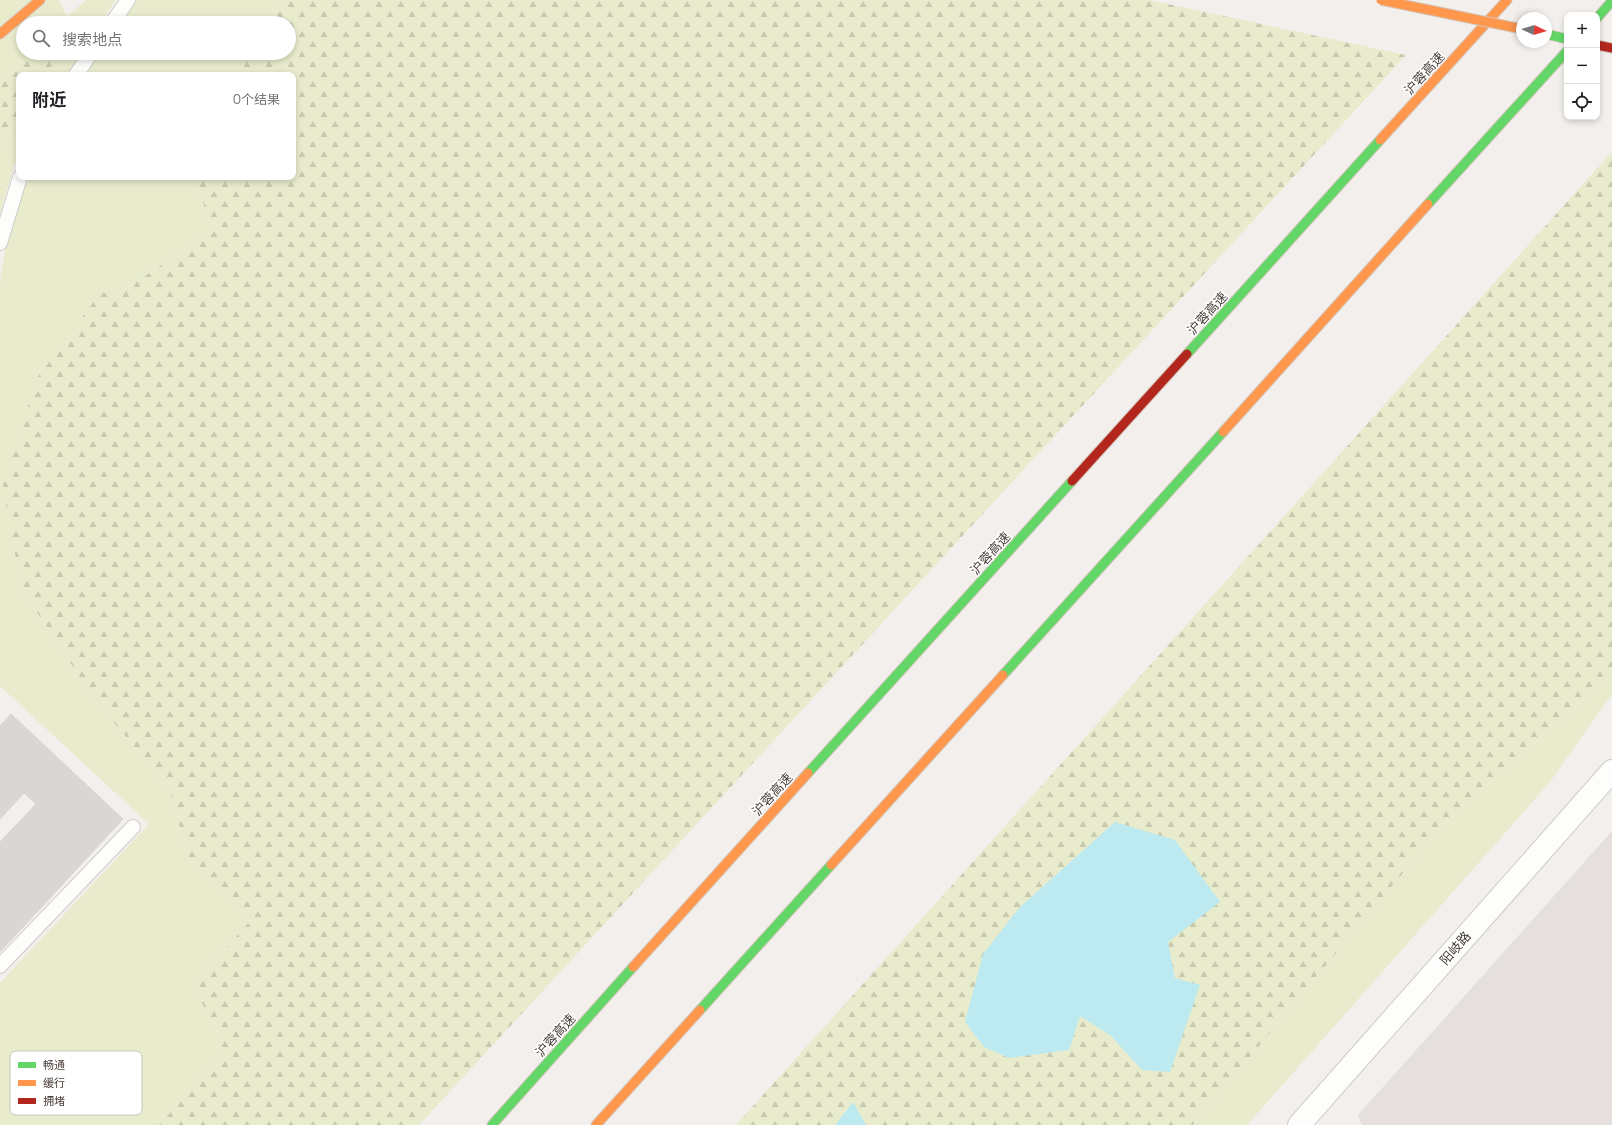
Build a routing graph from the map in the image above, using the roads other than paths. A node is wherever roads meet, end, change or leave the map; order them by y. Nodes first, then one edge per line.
1 (40, 0) edge
2 (128, 0) edge
3 (1381, 0) edge
4 (1507, 0) edge
5 (1612, 1) edge
6 (1600, 15) edge
7 (21, 16) edge
8 (117, 16) edge
9 (16, 20) edge
10 (1516, 28) edge
11 (0, 34) edge
12 (1552, 35) edge
13 (1564, 38) edge
14 (1600, 46) edge
15 (1612, 48) edge
16 (1564, 54) edge
17 (86, 60) edge
18 (78, 72) edge
19 (19, 180) edge
20 (0, 243) edge
21 (1612, 771) edge
22 (133, 827) dead end
23 (0, 966) edge
24 (492, 1125) edge
25 (596, 1125) edge
26 (1299, 1125) edge

1 - 7 main road
2 - 8 lane
3 - 10 main road, bridge
4 - 24 main road, 沪蓉高速
5 - 6 main road
9 - 11 main road
12 - 13 main road
14 - 15 main road
16 - 25 main road
17 - 18 lane
19 - 20 lane
21 - 26 street, 阳岐路
22 - 23 lane

